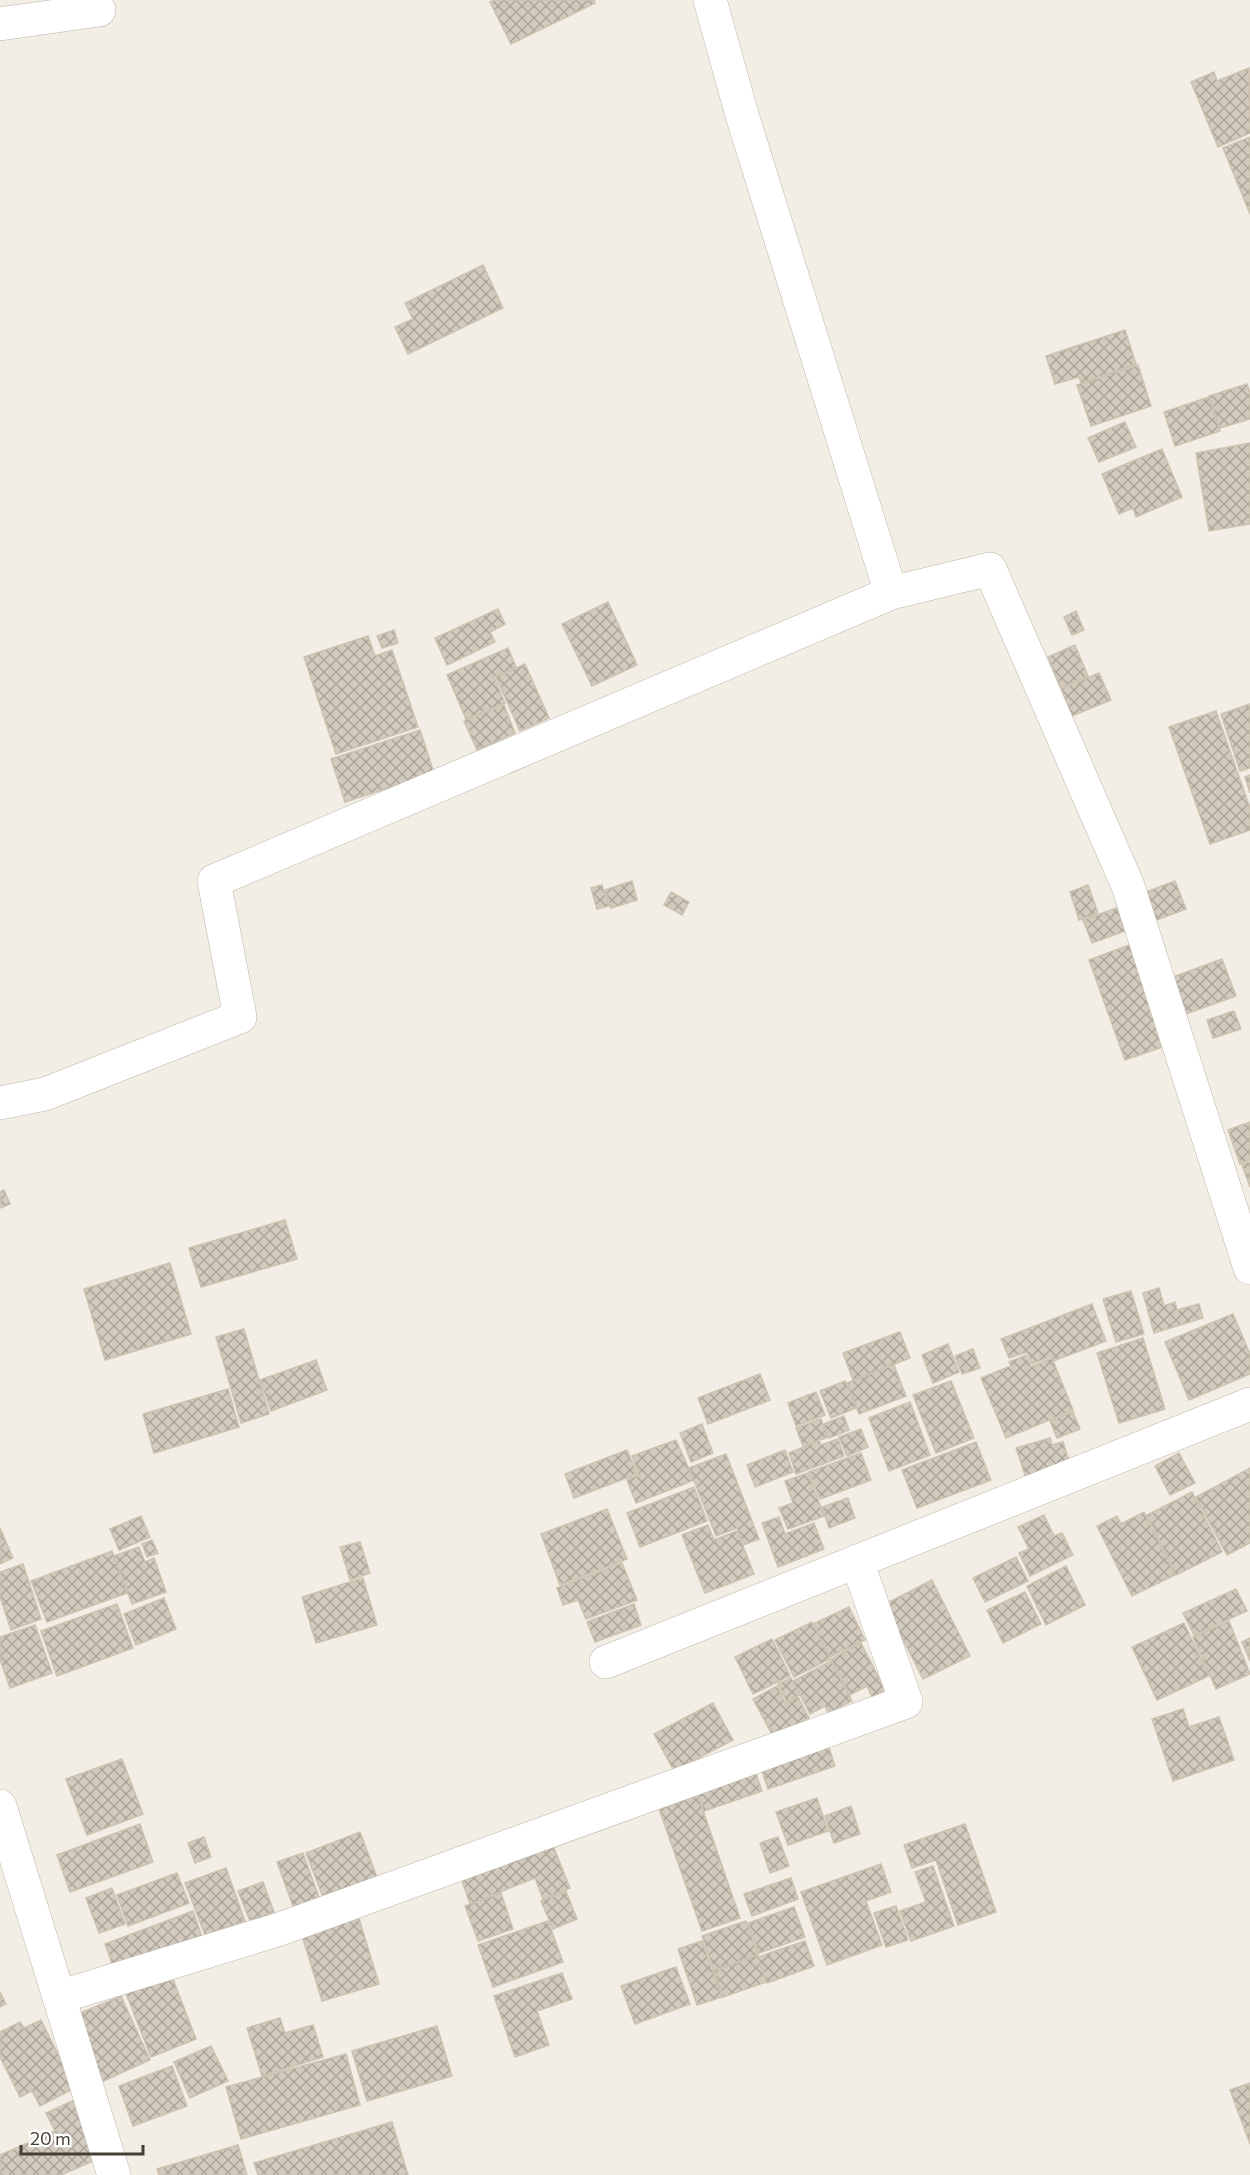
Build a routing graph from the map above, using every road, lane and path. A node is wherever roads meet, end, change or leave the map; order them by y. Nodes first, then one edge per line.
1 (710, 0) edge
2 (99, 10) dead end
3 (0, 24) edge
4 (891, 593) junction
5 (0, 1103) edge
6 (1250, 1268) edge
7 (1250, 1404) edge
8 (857, 1561) junction
9 (606, 1662) dead end
10 (0, 1806) edge
11 (59, 1997) junction
12 (114, 2175) edge

1 - 4 street
2 - 3 street
4 - 5 street
4 - 6 street
7 - 8 street
8 - 9 street
8 - 11 street
10 - 11 street
11 - 12 street

